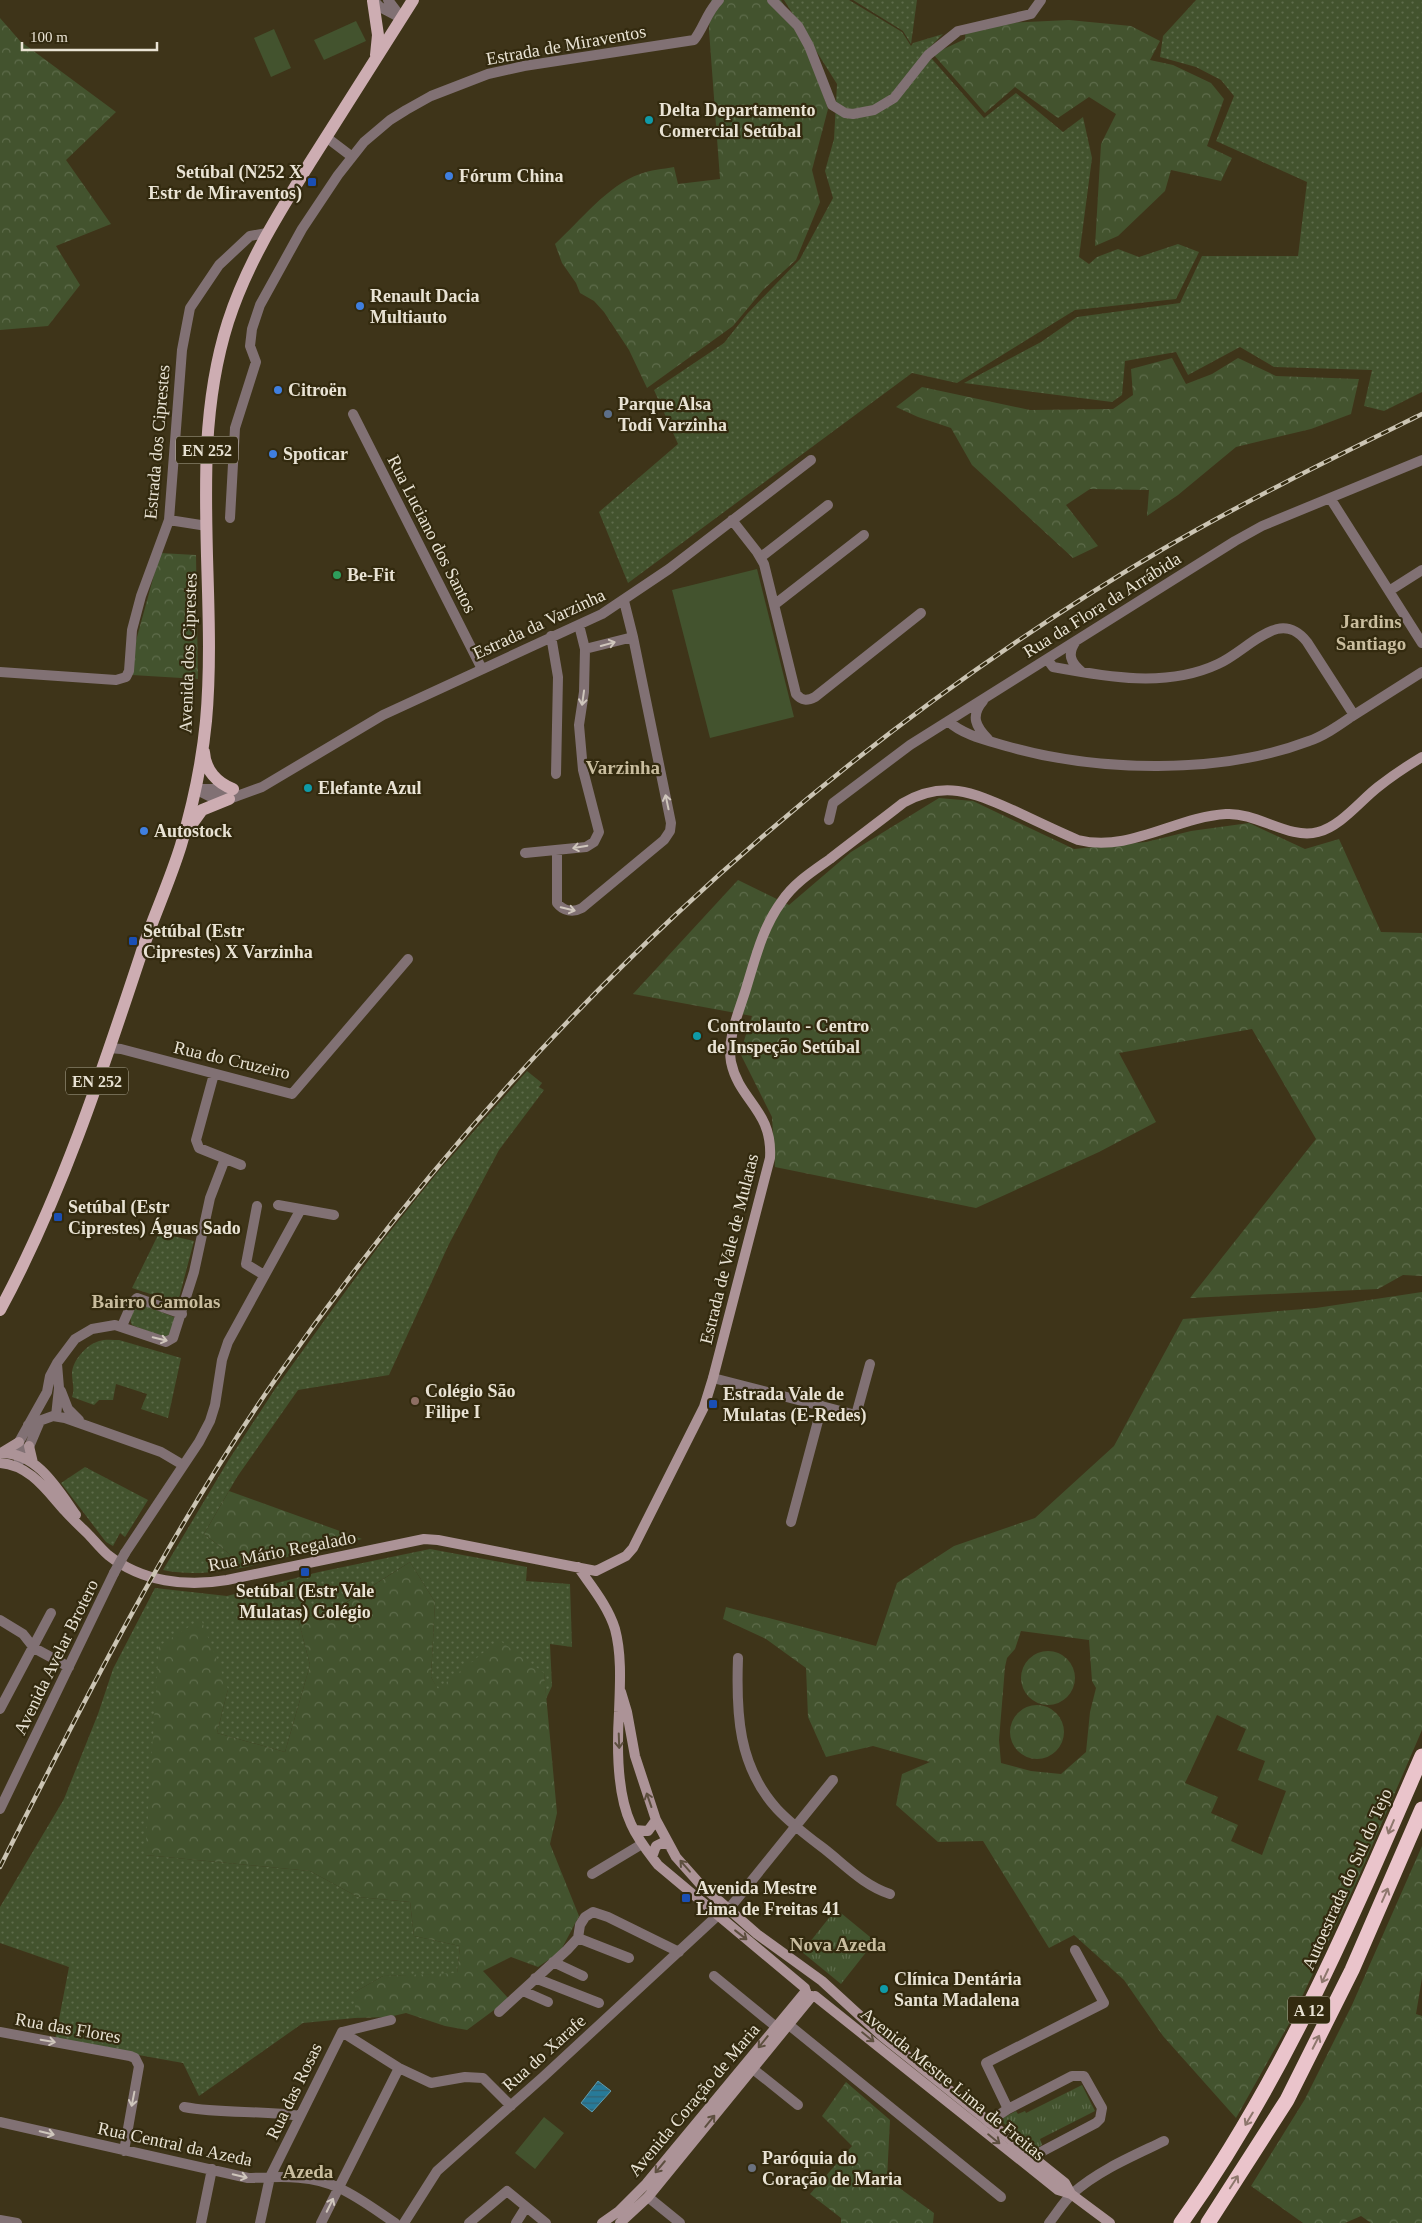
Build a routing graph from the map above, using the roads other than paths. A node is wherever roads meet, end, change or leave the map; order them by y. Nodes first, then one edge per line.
1 (373, 0) edge
2 (388, 0) edge
3 (413, 0) edge
4 (706, 0) edge
5 (719, 0) edge
6 (772, 0) edge
7 (1041, 0) edge
8 (401, 18) junction
9 (705, 19) junction
10 (376, 59) junction
11 (326, 137) junction
12 (351, 156) junction
13 (267, 233) junction
14 (353, 414) dead end
15 (811, 460) dead end
16 (1422, 460) edge
17 (1330, 498) junction
18 (828, 505) dead end
19 (230, 518) dead end
20 (169, 520) junction
21 (732, 520) junction
22 (207, 526) junction
23 (864, 535) dead end
24 (761, 557) junction
25 (1422, 570) edge
26 (1389, 591) junction
27 (624, 601) junction
28 (774, 605) junction
29 (921, 613) dead end
30 (579, 625) junction
31 (551, 636) junction
32 (633, 637) junction
33 (1076, 640) junction
34 (1422, 644) edge
35 (585, 649) junction
36 (1047, 659) junction
37 (482, 669) junction
38 (0, 672) edge
39 (1082, 672) junction
40 (1422, 672) edge
41 (986, 697) junction
42 (1354, 715) junction
43 (948, 721) junction
44 (203, 740) junction
45 (991, 742) junction
46 (1422, 757) edge
47 (556, 774) dead end
48 (194, 789) junction
49 (231, 794) junction
50 (828, 820) dead end
51 (181, 846) junction
52 (557, 850) junction
53 (525, 853) dead end
54 (408, 958) dead end
55 (109, 1048) junction
56 (214, 1074) junction
57 (225, 1159) junction
58 (241, 1165) dead end
59 (278, 1205) dead end
60 (258, 1206) dead end
61 (300, 1209) junction
62 (334, 1215) dead end
63 (264, 1276) junction
64 (0, 1310) edge
65 (182, 1314) junction
66 (122, 1326) junction
67 (57, 1363) junction
68 (870, 1364) dead end
69 (713, 1378) junction
70 (59, 1388) junction
71 (47, 1392) junction
72 (822, 1406) junction
73 (56, 1416) junction
74 (40, 1421) junction
75 (84, 1423) junction
76 (28, 1425) junction
77 (24, 1444) junction
78 (0, 1456) edge
79 (19, 1462) junction
80 (33, 1462) junction
81 (183, 1465) junction
82 (791, 1522) dead end
83 (89, 1534) junction
84 (405, 1542) joint
85 (578, 1567) junction
86 (51, 1613) dead end
87 (0, 1620) edge
88 (34, 1648) junction
89 (738, 1658) dead end
90 (69, 1667) junction
91 (620, 1692) junction
92 (0, 1709) edge
93 (1422, 1756) edge
94 (832, 1780) dead end
95 (0, 1809) edge
96 (1422, 1809) edge
97 (656, 1820) junction
98 (796, 1826) junction
99 (634, 1830) junction
100 (642, 1844) junction
101 (669, 1845) junction
102 (652, 1857) junction
103 (592, 1874) dead end
104 (890, 1894) dead end
105 (728, 1910) junction
106 (717, 1916) junction
107 (578, 1938) junction
108 (1075, 1950) dead end
109 (679, 1952) junction
110 (629, 1958) dead end
111 (553, 1962) junction
112 (583, 1976) dead end
113 (714, 1976) dead end
114 (815, 1977) junction
115 (535, 1978) junction
116 (824, 1984) junction
117 (523, 1991) junction
118 (809, 1993) junction
119 (548, 2002) dead end
120 (599, 2003) dead end
121 (499, 2012) dead end
122 (391, 2020) dead end
123 (789, 2024) junction
124 (776, 2026) junction
125 (0, 2032) edge
126 (342, 2032) junction
127 (399, 2068) junction
128 (753, 2069) junction
129 (798, 2105) dead end
130 (511, 2106) junction
131 (184, 2107) dead end
132 (1008, 2109) junction
133 (300, 2116) junction
134 (0, 2122) edge
135 (988, 2122) junction
136 (1164, 2141) dead end
137 (124, 2151) junction
138 (1035, 2159) junction
139 (212, 2169) junction
140 (270, 2177) junction
141 (339, 2188) junction
142 (1071, 2194) junction
143 (648, 2197) junction
144 (1001, 2197) dead end
145 (526, 2207) junction
146 (0, 2220) edge
147 (17, 2223) edge
148 (201, 2223) edge
149 (260, 2223) edge
150 (321, 2223) edge
151 (395, 2223) edge
152 (404, 2223) edge
153 (469, 2223) edge
154 (516, 2223) edge
155 (546, 2223) edge
156 (602, 2223) edge
157 (620, 2223) edge
158 (680, 2223) edge
159 (1049, 2223) edge
160 (1110, 2223) edge
161 (1181, 2223) edge
162 (1208, 2223) edge

1 - 8 street
1 - 10 main road
2 - 8 street
3 - 8 main road, EN 252
4 - 9 street
5 - 9 street
6 - 7 street
8 - 10 main road, EN 252
9 - 12 street, Estrada de Miraventos
10 - 11 main road, EN 252
11 - 12 street
11 - 13 main road, Avenida dos Ciprestes / EN 252
12 - 19 street, Estrada de Miraventos
13 - 20 street, Estrada dos Ciprestes
13 - 22 main road, Avenida dos Ciprestes / EN 252
14 - 37 street, Rua Luciano dos Santos
15 - 21 street, Estrada da Varzinha
16 - 17 street, Rua da Flora da Arrábida
17 - 26 street
17 - 33 street, Rua da Flora da Arrábida
18 - 24 street
20 - 22 street
20 - 38 street, Estrada dos Ciprestes
21 - 24 street
21 - 27 street, Estrada da Varzinha
22 - 44 main road, Avenida dos Ciprestes / EN 252
23 - 28 street
24 - 28 street
25 - 26 street
26 - 34 street
27 - 30 street, Estrada da Varzinha
27 - 32 street
28 - 29 street
30 - 31 street, Estrada da Varzinha
30 - 35 street
31 - 37 street, Estrada da Varzinha
31 - 47 street
35 -> 32 street
52 -> 32 street
33 - 36 street, Rua da Flora da Arrábida
33 - 39 street
35 -> 52 street
36 - 39 street
36 - 41 street, Rua da Flora da Arrábida
37 - 49 street, Estrada da Varzinha
39 - 42 street
40 - 42 street
41 - 43 street, Rua da Flora da Arrábida
41 - 45 street
42 - 45 street
43 - 45 street
43 - 50 street, Rua da Flora da Arrábida
44 - 48 main road, Avenida dos Ciprestes / EN 252
44 - 49 main road
46 - 69 main road, Estrada de Vale de Mulatas
48 - 49 street
48 - 51 main road, Avenida dos Ciprestes / EN 252
49 - 51 main road
51 - 55 main road, Avenida dos Ciprestes / EN 252
52 - 53 street
54 - 56 street, Rua do Cruzeiro
55 - 56 street, Rua do Cruzeiro
55 - 64 main road, Avenida dos Ciprestes / EN 252
56 - 57 street
57 - 58 street
57 - 65 street
59 - 61 street
60 - 63 street
61 - 62 street
61 - 63 street, Avenida Avelar Brotero
63 - 81 street, Avenida Avelar Brotero
65 - 66 street
66 -> 65 street
66 - 67 street
67 - 70 street
67 - 71 street
68 - 72 street
69 - 72 street
69 - 85 main road, Estrada de Vale de Mulatas
70 - 73 street
70 - 75 street
71 - 73 street
71 - 76 street
72 - 82 street
73 - 74 street
73 - 75 street
74 - 76 street
74 - 77 street
75 - 81 street
76 - 77 street
77 - 78 main road
77 - 79 street
77 - 80 main road
78 - 79 main road
79 - 80 main road, Rua Mário Regalado
79 - 83 main road, Rua Mário Regalado
80 - 83 main road, Rua Mário Regalado
81 - 90 street, Avenida Avelar Brotero, bridge
83 - 84 main road, Rua Mário Regalado
84 - 85 main road, Estrada de Vale de Mulatas
85 - 91 main road, Avenida Mestre Lima de Freitas
86 - 88 street
87 - 88 street
88 - 90 street
88 - 92 street
89 - 98 street
90 - 95 street, Avenida Avelar Brotero
97 -> 91 main road, Avenida Mestre Lima de Freitas
91 -> 99 main road, Avenida Mestre Lima de Freitas
93 -> 161 highway, Autoestrada do Sul do Tejo / A 12
94 - 98 street
162 -> 96 highway, A 12
97 - 99 main road
97 - 101 main road, Avenida Mestre Lima de Freitas
98 - 104 street
98 - 105 street
99 - 100 main road, Avenida Mestre Lima de Freitas
100 - 102 main road, Avenida Mestre Lima de Freitas
100 - 103 street
101 - 102 main road
105 -> 101 main road, Avenida Mestre Lima de Freitas
102 - 106 main road, Avenida Mestre Lima de Freitas
105 - 114 main road, Avenida Mestre Lima de Freitas
106 - 109 street, Rua do Xarafe
106 -> 118 main road, Avenida Mestre Lima de Freitas
107 - 109 street
107 - 110 street
107 - 111 street
108 - 132 street
109 - 130 street, Rua do Xarafe
111 - 112 street
111 - 115 street
113 - 124 street
114 - 116 main road, Avenida Mestre Lima de Freitas
114 - 118 main road
115 - 117 street
115 - 120 street
116 - 118 main road
116 - 135 main road, Avenida Mestre Lima de Freitas
117 - 119 street
117 - 121 street
118 - 123 main road, Avenida Coração de Maria
118 - 124 main road, Avenida Coração de Maria
118 -> 142 main road, Avenida Mestre Lima de Freitas
122 - 126 street
123 - 128 main road, Avenida Coração de Maria
123 - 144 street
124 -> 156 main road, Avenida Coração de Maria
125 -> 137 street, Rua das Flores
126 - 127 street
126 - 133 street, Rua das Rosas
127 - 130 street
127 - 141 street
128 - 129 street
143 -> 128 main road, Avenida Coração de Maria
130 - 152 street, Rua do Xarafe
131 - 133 street
132 - 135 street
132 - 138 street
133 - 140 street, Rua das Rosas
134 -> 137 street, Rua Central da Azeda
135 - 138 main road, Avenida Mestre Lima de Freitas
136 - 142 street
137 - 139 street, Rua Central da Azeda
138 - 142 main road, Avenida Mestre Lima de Freitas
139 -> 140 street, Rua Central da Azeda
139 - 148 street
140 - 141 street, Rua Central da Azeda
140 - 149 street, Rua das Rosas
150 -> 141 street
141 - 151 street, Rua Central da Azeda
142 - 159 street
142 - 160 main road, Avenida Mestre Lima de Freitas
143 - 157 main road, Avenida Coração de Maria
143 - 158 street
145 - 153 street
145 - 154 street
145 - 155 street
146 - 147 street

